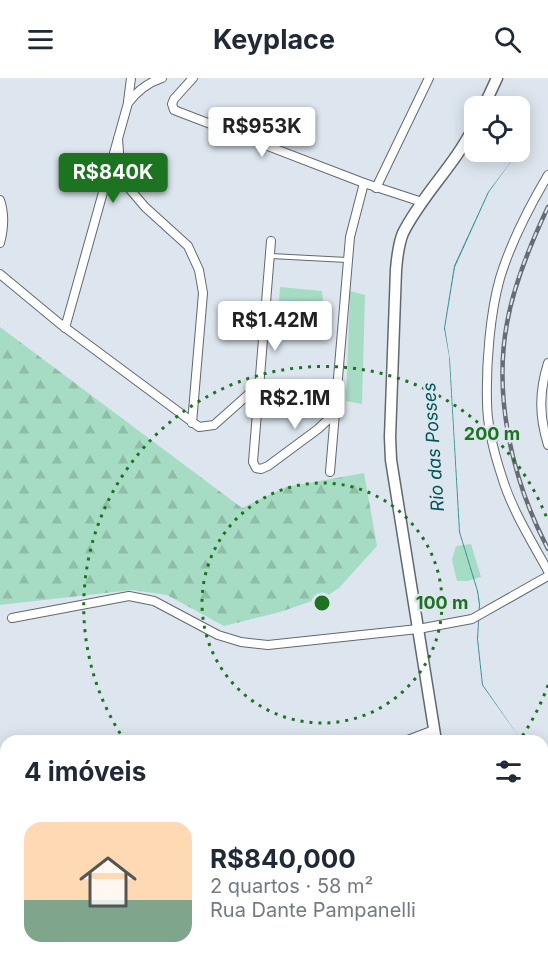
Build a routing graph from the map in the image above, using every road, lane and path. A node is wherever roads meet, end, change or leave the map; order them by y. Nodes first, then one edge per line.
1 (131, 78) edge
2 (162, 78) edge
3 (193, 78) edge
4 (429, 78) edge
5 (497, 78) edge
6 (489, 96) edge
7 (128, 103) junction
8 (118, 139) junction
9 (464, 142) edge
10 (548, 175) edge
11 (364, 183) junction
12 (376, 188) junction
13 (0, 200) edge
14 (422, 202) junction
15 (272, 240) dead end
16 (0, 243) edge
17 (270, 256) junction
18 (348, 260) junction
19 (1, 275) edge
20 (65, 328) junction
21 (548, 363) edge
22 (545, 380) edge
23 (259, 385) junction
24 (334, 414) junction
25 (192, 423) junction
26 (548, 445) edge
27 (330, 472) dead end
28 (548, 571) edge
29 (548, 576) edge
30 (12, 618) dead end
31 (418, 629) junction
32 (435, 735) edge

1 - 7 street
2 - 7 street
3 - 11 street
4 - 12 street
5 - 6 main road
7 - 8 street
8 - 20 street
8 - 25 street
9 - 14 main road
10 - 28 street
11 - 12 street
11 - 18 street
12 - 14 street
13 - 16 street
14 - 31 main road
15 - 17 street
17 - 18 lane
17 - 23 street
18 - 24 street
19 - 20 street
20 - 25 street
21 - 22 street
22 - 26 street
23 - 24 street
23 - 25 street
24 - 27 street
29 - 31 street
30 - 31 street
31 - 32 main road

